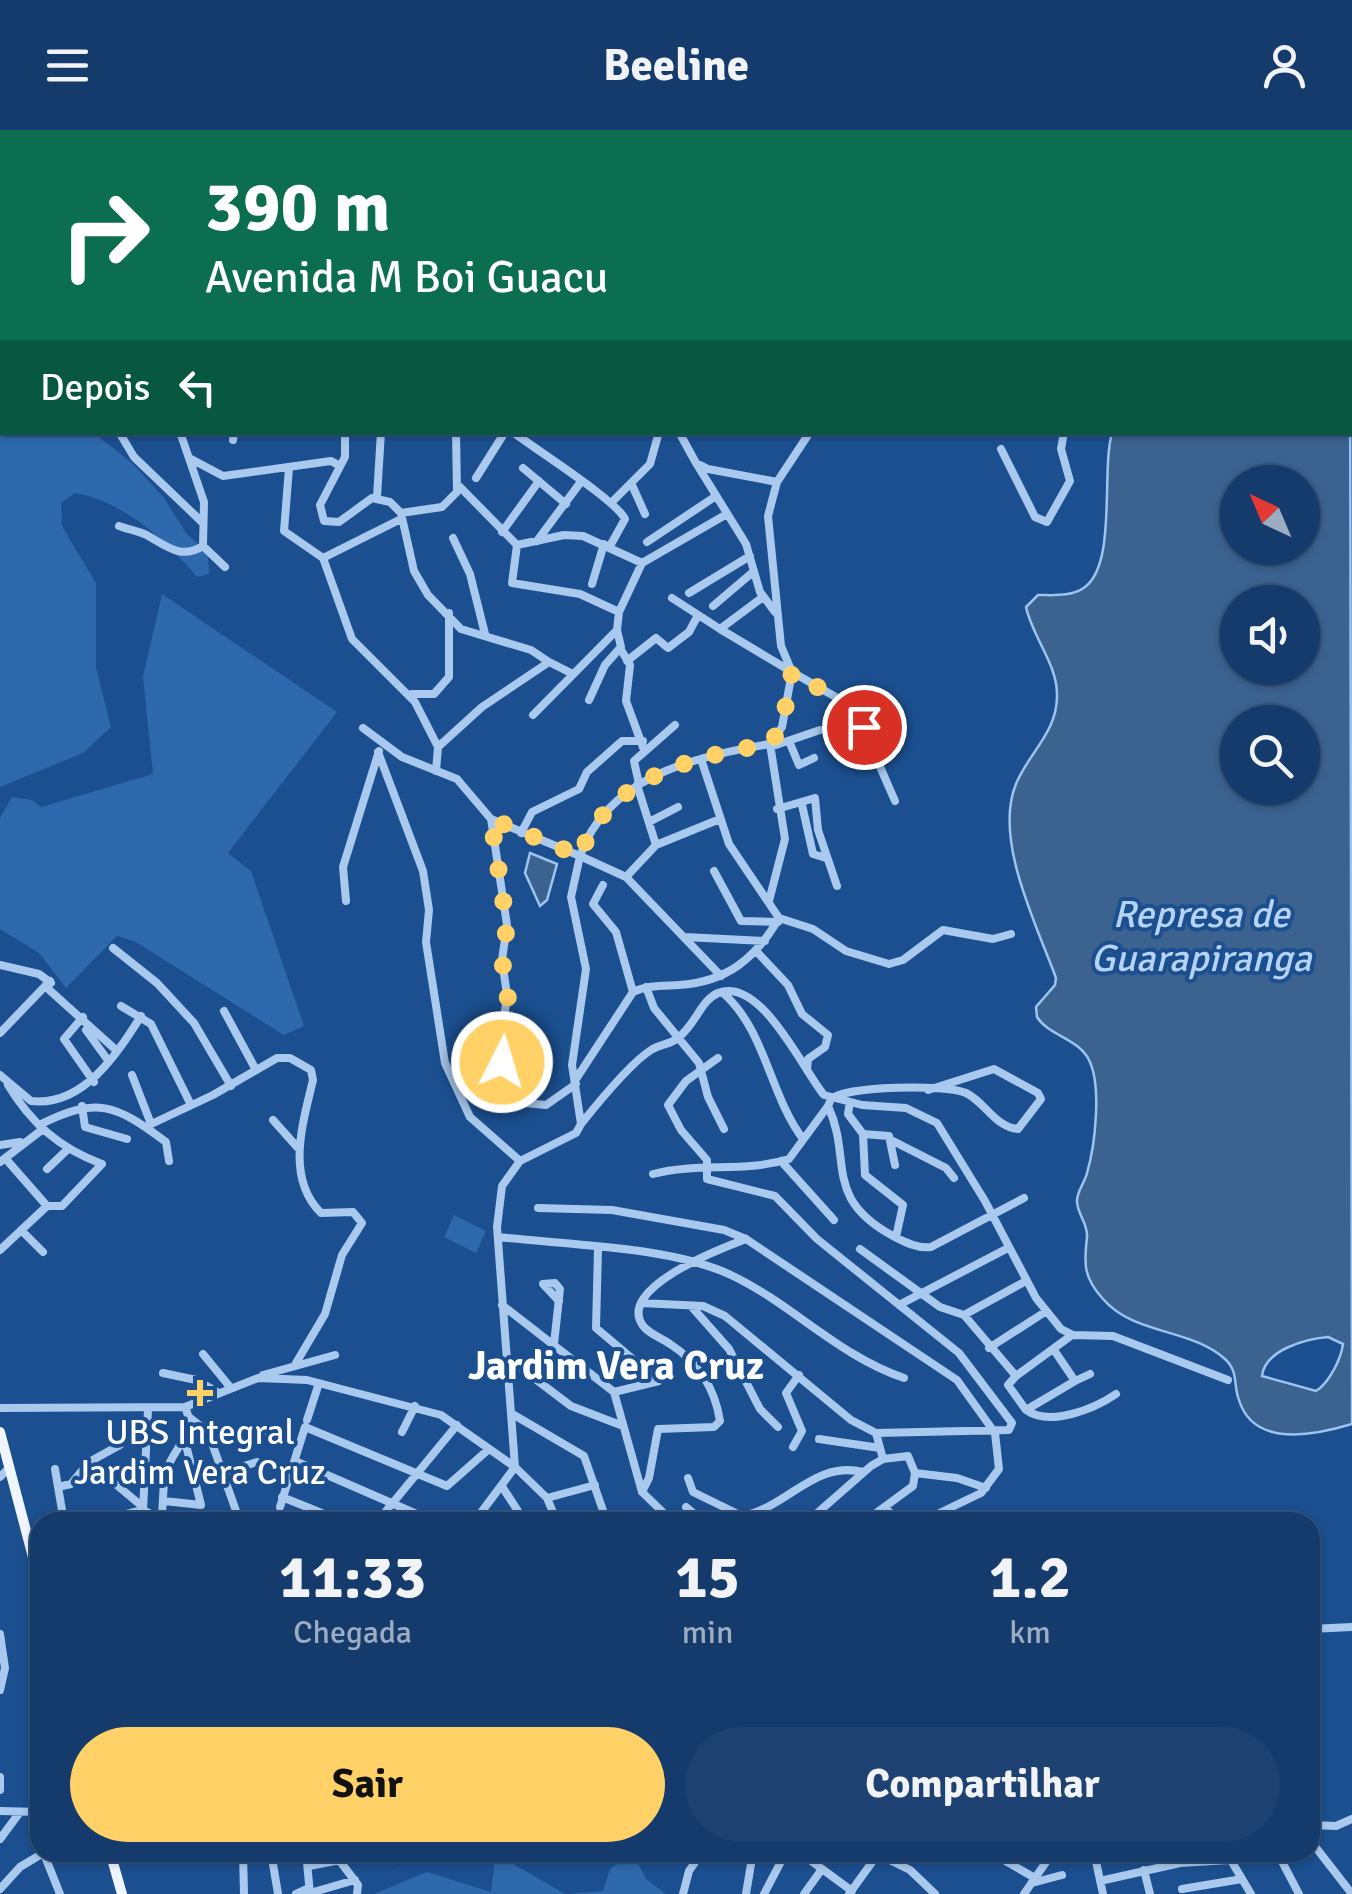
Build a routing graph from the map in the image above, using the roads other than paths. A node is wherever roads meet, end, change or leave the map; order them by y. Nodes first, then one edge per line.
1 (121, 435) edge
2 (181, 435) edge
3 (346, 435) edge
4 (381, 435) edge
5 (456, 435) edge
6 (503, 435) edge
7 (517, 435) edge
8 (658, 435) edge
9 (681, 435) edge
10 (812, 435) edge
11 (1063, 435) edge
12 (1002, 449) dead end
13 (191, 459) junction
14 (696, 463) junction
15 (340, 466) junction
16 (289, 468) junction
17 (523, 468) dead end
18 (476, 478) dead end
19 (538, 481) junction
20 (777, 482) junction
21 (580, 483) junction
22 (632, 485) junction
23 (460, 487) junction
24 (716, 496) junction
25 (378, 498) junction
26 (613, 501) junction
27 (566, 504) junction
28 (645, 514) dead end
29 (727, 514) junction
30 (401, 516) junction
31 (203, 523) junction
32 (119, 526) dead end
33 (502, 532) junction
34 (453, 538) dead end
35 (537, 541) junction
36 (647, 542) dead end
37 (517, 545) junction
38 (607, 545) junction
39 (203, 546) junction
40 (750, 556) junction
41 (323, 558) junction
42 (642, 563) junction
43 (225, 567) dead end
44 (753, 572) junction
45 (592, 584) dead end
46 (689, 593) dead end
47 (763, 597) junction
48 (672, 598) dead end
49 (713, 606) dead end
50 (619, 612) junction
51 (449, 613) junction
52 (776, 614) junction
53 (697, 617) junction
54 (461, 629) junction
55 (720, 629) junction
56 (617, 630) junction
57 (450, 634) junction
58 (486, 634) junction
59 (620, 648) junction
60 (628, 661) junction
61 (549, 662) junction
62 (792, 672) junction
63 (574, 674) junction
64 (410, 694) junction
65 (589, 700) dead end
66 (532, 716) dead end
67 (674, 725) dead end
68 (364, 728) dead end
69 (820, 730) dead end
70 (789, 742) junction
71 (644, 745) junction
72 (770, 745) junction
73 (438, 747) junction
74 (380, 748) junction
75 (814, 758) dead end
76 (701, 759) junction
77 (436, 772) junction
78 (638, 785) junction
79 (896, 801) dead end
80 (802, 805) junction
81 (678, 808) dead end
82 (777, 809) junction
83 (491, 819) junction
84 (720, 819) junction
85 (649, 822) junction
86 (521, 833) junction
87 (656, 845) junction
88 (580, 856) junction
89 (826, 858) junction
90 (714, 871) dead end
91 (626, 876) junction
92 (603, 885) dead end
93 (836, 886) dead end
94 (346, 901) dead end
95 (769, 901) junction
96 (779, 920) junction
97 (1011, 934) dead end
98 (685, 937) junction
99 (764, 941) junction
100 (113, 948) dead end
101 (758, 952) junction
102 (4, 966) edge
103 (0, 978) edge
104 (718, 978) junction
105 (49, 985) junction
106 (646, 987) junction
107 (633, 992) junction
108 (721, 992) junction
109 (121, 1006) dead end
110 (224, 1011) dead end
111 (142, 1016) junction
112 (83, 1017) junction
113 (86, 1030) dead end
114 (0, 1033) edge
115 (678, 1039) junction
116 (116, 1050) junction
117 (718, 1058) dead end
118 (107, 1059) junction
119 (701, 1068) junction
120 (256, 1070) junction
121 (807, 1071) junction
122 (132, 1075) dead end
123 (3, 1079) edge
124 (577, 1081) junction
125 (94, 1082) junction
126 (231, 1086) junction
127 (928, 1090) junction
128 (850, 1102) junction
129 (830, 1103) junction
130 (190, 1105) junction
131 (82, 1106) junction
132 (273, 1120) dead end
133 (581, 1124) junction
134 (148, 1126) junction
135 (41, 1127) junction
136 (724, 1129) dead end
137 (863, 1134) junction
138 (127, 1139) dead end
139 (803, 1139) junction
140 (893, 1141) junction
141 (24, 1142) junction
142 (952, 1145) junction
143 (0, 1146) edge
144 (298, 1148) junction
145 (68, 1149) junction
146 (3, 1160) edge
147 (169, 1161) dead end
148 (520, 1161) junction
149 (781, 1161) junction
150 (895, 1164) dead end
151 (708, 1167) junction
152 (946, 1168) junction
153 (46, 1169) dead end
154 (653, 1174) dead end
155 (954, 1178) dead end
156 (1024, 1198) dead end
157 (47, 1206) junction
158 (538, 1208) dead end
159 (992, 1214) junction
160 (834, 1220) dead end
161 (21, 1230) junction
162 (498, 1236) junction
163 (510, 1238) junction
164 (896, 1238) junction
165 (746, 1239) junction
166 (1008, 1248) junction
167 (598, 1249) junction
168 (860, 1249) dead end
169 (0, 1250) edge
170 (43, 1252) dead end
171 (500, 1258) junction
172 (695, 1260) junction
173 (1026, 1281) junction
174 (921, 1294) junction
175 (559, 1300) dead end
176 (640, 1303) junction
177 (502, 1305) junction
178 (690, 1305) junction
179 (899, 1305) junction
180 (1045, 1312) junction
181 (964, 1315) junction
182 (1073, 1334) junction
183 (554, 1344) junction
184 (989, 1348) junction
185 (1054, 1350) junction
186 (204, 1354) dead end
187 (335, 1355) dead end
188 (510, 1360) junction
189 (296, 1364) junction
190 (164, 1374) dead end
191 (1090, 1374) dead end
192 (799, 1375) junction
193 (1016, 1376) junction
194 (258, 1378) junction
195 (904, 1378) dead end
196 (1228, 1380) dead end
197 (1075, 1381) junction
198 (319, 1383) junction
199 (230, 1386) junction
200 (217, 1392) junction
201 (614, 1392) junction
202 (1116, 1394) dead end
203 (415, 1406) junction
204 (184, 1407) junction
205 (0, 1408) edge
206 (148, 1410) junction
207 (1026, 1410) junction
208 (514, 1415) junction
209 (190, 1418) junction
210 (306, 1423) junction
211 (457, 1425) junction
212 (623, 1426) junction
213 (778, 1428) dead end
214 (0, 1432) edge
215 (264, 1432) dead end
216 (402, 1432) dead end
217 (996, 1433) junction
218 (876, 1434) junction
219 (819, 1439) dead end
220 (185, 1441) junction
221 (212, 1442) junction
222 (120, 1445) dead end
223 (792, 1447) dead end
224 (880, 1448) junction
225 (489, 1449) junction
226 (883, 1459) junction
227 (295, 1461) junction
228 (89, 1462) junction
229 (257, 1462) dead end
230 (516, 1466) junction
231 (55, 1469) dead end
232 (221, 1472) junction
233 (864, 1472) junction
234 (4, 1473) edge
235 (915, 1473) junction
236 (416, 1474) junction
237 (688, 1478) dead end
238 (595, 1485) junction
239 (58, 1486) junction
240 (503, 1488) junction
241 (986, 1488) junction
242 (642, 1492) junction
243 (547, 1498) junction
244 (164, 1501) junction
245 (392, 1505) junction
246 (686, 1507) dead end
247 (143, 1508) junction
248 (884, 1508) junction
249 (761, 1510) joint
250 (62, 1512) edge
251 (129, 1512) edge
252 (150, 1512) edge
253 (165, 1512) edge
254 (236, 1512) edge
255 (306, 1512) edge
256 (385, 1512) edge
257 (410, 1512) edge
258 (483, 1512) edge
259 (519, 1512) edge
260 (553, 1512) edge
261 (604, 1512) edge
262 (662, 1512) edge
263 (692, 1512) edge
264 (730, 1512) edge
265 (751, 1512) edge
266 (818, 1512) edge
267 (878, 1512) edge
268 (888, 1512) edge
269 (939, 1512) edge
270 (30, 1553) edge
271 (1352, 1627) edge
272 (1320, 1628) edge
273 (0, 1634) edge
274 (0, 1690) edge
275 (0, 1777) edge
276 (0, 1790) edge
277 (0, 1811) edge
278 (20, 1812) junction
279 (30, 1812) edge
280 (1350, 1823) edge
281 (1320, 1824) edge
282 (0, 1839) edge
283 (1320, 1853) edge
284 (30, 1861) edge
285 (48, 1862) edge
286 (113, 1862) edge
287 (242, 1862) edge
288 (273, 1862) edge
289 (308, 1862) edge
290 (320, 1862) edge
291 (342, 1862) edge
292 (695, 1862) edge
293 (751, 1862) edge
294 (781, 1862) edge
295 (813, 1862) edge
296 (870, 1862) edge
297 (892, 1862) edge
298 (1005, 1862) edge
299 (1047, 1862) edge
300 (1096, 1862) edge
301 (1168, 1862) edge
302 (1232, 1862) edge
303 (1282, 1862) edge
304 (309, 1866) junction
305 (822, 1868) junction
306 (1144, 1870) junction
307 (1062, 1875) dead end
308 (1242, 1879) junction
309 (355, 1880) junction
310 (1100, 1880) junction
311 (0, 1888) edge
312 (1030, 1888) edge
313 (1182, 1888) dead end
314 (852, 1890) edge
315 (310, 1892) edge
316 (60, 1894) edge
317 (122, 1894) edge
318 (244, 1894) edge
319 (278, 1894) edge
320 (296, 1894) edge
321 (357, 1894) edge
322 (682, 1894) edge
323 (746, 1894) edge
324 (764, 1894) edge
325 (804, 1894) edge
326 (865, 1894) edge
327 (935, 1894) edge
328 (1102, 1894) edge
329 (1150, 1894) edge
330 (1251, 1894) edge
331 (1300, 1894) edge
332 (1352, 1894) edge

1 - 31 street
2 - 13 street
3 - 15 street
4 - 25 street
5 - 23 street
6 - 18 street
7 - 21 street
8 - 22 street
9 - 14 street
10 - 20 street
11 - 12 street
13 - 16 street
13 - 31 street
14 - 20 street
14 - 24 street
15 - 16 street
15 - 25 street
16 - 41 street
17 - 19 street
19 - 27 street
19 - 33 street
20 - 52 street
21 - 26 street
21 - 27 street
22 - 26 street
22 - 28 street
23 - 30 street
23 - 33 street
24 - 29 street
24 - 36 street
25 - 30 street
26 - 38 street
27 - 35 street
29 - 40 street
29 - 42 street
30 - 41 street
30 - 51 street
31 - 39 street
32 - 39 street
33 - 37 street
34 - 58 street
35 - 37 street
35 - 38 street
37 - 50 street
38 - 42 street
38 - 45 street
39 - 43 street
40 - 44 street
40 - 46 street
41 - 64 street
42 - 50 street
44 - 47 street
44 - 49 street
47 - 52 street
47 - 55 street
48 - 53 street
50 - 56 street
51 - 54 street
51 - 57 street
52 - 62 street
53 - 55 street
53 - 60 street
54 - 57 street
54 - 58 street
55 - 62 street
56 - 59 street
56 - 63 street
57 - 64 street
58 - 61 street
59 - 60 street
59 - 65 street
60 - 71 street
61 - 63 street
61 - 73 street
62 - 72 street
62 - 79 street
63 - 66 street
64 - 73 street
67 - 71 street
68 - 74 street
69 - 70 street
70 - 72 street
70 - 75 street
71 - 78 street
71 - 86 street
72 - 76 street
72 - 82 street
73 - 77 street
74 - 77 street
74 - 94 street
74 - 148 street
76 - 78 street
76 - 84 street
77 - 83 street
78 - 85 street
78 - 88 street
80 - 82 street
80 - 89 street
80 - 89 street
81 - 85 street
82 - 95 street
83 - 86 street
83 - 124 street
84 - 87 street
84 - 95 street
85 - 87 street
86 - 88 street
87 - 91 street
88 - 91 street
88 - 124 street
89 - 93 street
90 - 96 street
91 - 98 street
92 - 107 street
95 - 96 street
96 - 97 street
96 - 99 street
98 - 99 street
98 - 104 street
99 - 101 street
100 - 126 street
101 - 104 street
101 - 121 street
102 - 103 street
102 - 105 street
104 - 106 street
104 - 108 street
105 - 112 street
105 - 114 street
106 - 107 street
106 - 115 street
107 - 124 street
108 - 115 street
108 - 121 street
108 - 139 street
109 - 111 street
110 - 120 street
111 - 116 street
111 - 130 street
112 - 116 street
112 - 125 street
113 - 118 street
115 - 119 street
115 - 133 street
116 - 118 street
117 - 119 street
118 - 125 street
119 - 136 street
119 - 151 street
120 - 126 street
120 - 144 street
121 - 129 street
122 - 134 street
123 - 125 street
123 - 135 street
124 - 133 street
126 - 130 street
127 - 127 street
127 - 129 street
128 - 129 street
128 - 137 street
128 - 142 street
129 - 139 street
129 - 164 street
130 - 134 street
131 - 134 street
131 - 135 street
131 - 138 street
132 - 144 street
133 - 148 street
134 - 147 street
135 - 141 street
135 - 145 street
137 - 140 street
137 - 164 street
139 - 149 street
140 - 150 street
140 - 152 street
141 - 143 street
141 - 146 street
142 - 152 street
142 - 159 street
144 - 189 street
145 - 153 street
145 - 157 street
146 - 157 street
148 - 162 street
149 - 151 street
149 - 160 street
151 - 154 street
151 - 179 street
152 - 155 street
156 - 159 street
157 - 161 street
158 - 165 street
159 - 164 street
159 - 166 street
161 - 169 street
161 - 170 street
162 - 163 street
162 - 171 street
163 - 167 street
163 - 171 street
165 - 172 street
165 - 217 street
166 - 173 street
166 - 174 street
167 - 172 street
167 - 201 street
168 - 174 street
171 - 177 street
172 - 176 street
172 - 195 street
173 - 180 street
173 - 181 street
174 - 179 street
174 - 181 street
175 - 183 street
176 - 178 street
176 - 242 street
177 - 183 street
177 - 188 street
178 - 192 street
178 - 213 street
179 - 217 street
180 - 182 street
180 - 184 street
181 - 184 street
182 - 185 street
182 - 196 street
183 - 201 street
184 - 193 street
185 - 193 street
185 - 197 street
186 - 199 street
187 - 189 street
188 - 208 street
188 - 212 street
189 - 194 street
190 - 200 street
191 - 197 street
192 - 218 street
192 - 223 street
193 - 207 street
194 - 198 street
194 - 199 street
197 - 207 street
198 - 203 street
198 - 210 street
199 - 200 street
200 - 204 street
201 - 212 street
202 - 207 street
203 - 211 street
203 - 216 street
204 - 206 street
204 - 209 street
205 - 206 street
206 - 247 street
208 - 230 street
208 - 238 street
209 - 220 street
209 - 221 street
210 - 227 street
210 - 236 street
211 - 225 street
211 - 236 street
212 - 242 street
214 - 234 main road
215 - 221 street
217 - 218 street
217 - 241 street
218 - 224 street
219 - 224 street
220 - 244 street
220 - 244 street
221 - 232 street
222 - 228 street
224 - 226 street
225 - 230 street
225 - 236 street
226 - 233 street
226 - 235 street
227 - 245 street
227 - 255 street
228 - 239 street
228 - 247 street
229 - 232 street
230 - 240 street
230 - 243 street
231 - 239 street
232 - 254 street
233 - 249 street
233 - 266 street
234 - 270 main road
235 - 241 street
235 - 248 street
236 - 245 street
237 - 264 street
238 - 243 street
238 - 261 street
239 - 250 street
240 - 258 street
240 - 259 street
241 - 269 street
242 - 262 street
243 - 260 street
244 - 253 street
245 - 256 street
245 - 257 street
246 - 263 street
247 - 251 street
247 - 252 street
248 - 267 street
248 - 268 street
249 - 265 street
271 - 272 street
273 - 274 street
275 - 276 street
277 - 278 street
278 - 279 street
278 - 282 street
280 - 281 street
283 - 332 street
284 - 311 street
285 - 316 street
286 - 317 main road
287 - 318 street
288 - 319 street
289 - 304 street
290 - 304 street
291 - 309 street
292 - 322 street
293 - 323 street
294 - 324 street
295 - 305 street
296 - 314 street
297 - 327 street
298 - 312 street
299 - 312 street
300 - 310 street
301 - 306 street
302 - 308 street
303 - 331 street
304 - 315 street
305 - 314 street
305 - 325 street
306 - 310 street
306 - 329 street
307 - 312 street
308 - 313 street
308 - 330 street
309 - 315 street
309 - 321 street
310 - 328 street
314 - 326 street
315 - 320 street

